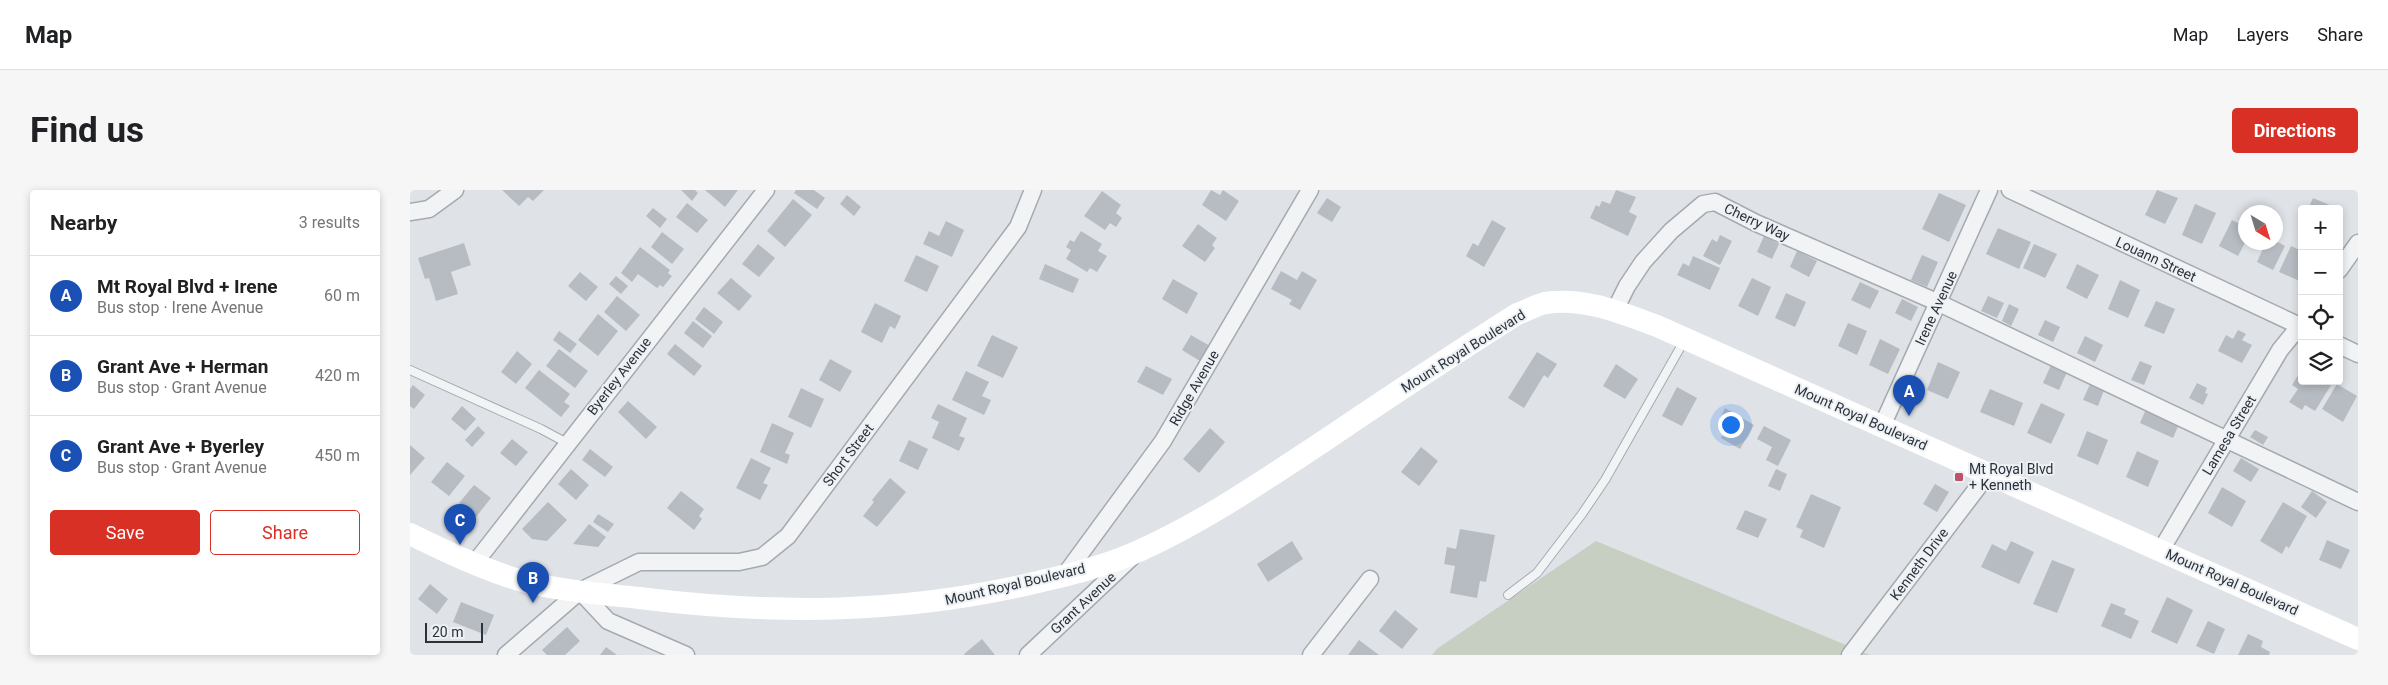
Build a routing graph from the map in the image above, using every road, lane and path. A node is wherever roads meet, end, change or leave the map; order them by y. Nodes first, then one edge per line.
1 (455, 190) edge
2 (766, 190) edge
3 (1033, 190) edge
4 (1310, 190) edge
5 (1990, 190) edge
6 (2010, 190) edge
7 (410, 212) edge
8 (2358, 243) edge
9 (2343, 264) edge
10 (1938, 303) junction
11 (1615, 310) junction
12 (2298, 325) edge
13 (2298, 329) edge
14 (1685, 339) junction
15 (2343, 347) edge
16 (2358, 354) edge
17 (410, 370) edge
18 (1882, 426) junction
19 (2227, 438) junction
20 (568, 443) junction
21 (1988, 474) junction
22 (2358, 502) edge
23 (410, 534) edge
24 (2161, 550) junction
25 (1138, 552) junction
26 (474, 564) junction
27 (1064, 576) junction
28 (1370, 579) dead end
29 (580, 591) junction
30 (1508, 595) dead end
31 (2358, 639) edge
32 (506, 655) edge
33 (686, 655) edge
34 (1028, 655) edge
35 (1312, 655) edge
36 (1850, 655) edge

1 - 7 street
2 - 20 street, Byerley Avenue
3 - 29 street, Short Street
4 - 27 street, Ridge Avenue
5 - 10 street, Irene Avenue
6 - 12 street, Louann Street
8 - 9 street
10 - 11 street, Cherry Way
10 - 18 street, Irene Avenue
10 - 19 street, Cherry Way
11 - 14 main road, Mount Royal Boulevard
11 - 25 main road, Mount Royal Boulevard
13 - 19 street, Lamesa Street
14 - 18 main road, Mount Royal Boulevard
14 - 30 lane
15 - 16 street
17 - 20 lane
18 - 21 main road, Mount Royal Boulevard
19 - 22 street, Cherry Way
19 - 24 street, Lamesa Street
20 - 26 street, Byerley Avenue
21 - 24 main road, Mount Royal Boulevard
21 - 36 street, Kenneth Drive
23 - 26 main road
24 - 31 main road, Mount Royal Boulevard
25 - 27 main road, Mount Royal Boulevard
25 - 34 street, Grant Avenue
26 - 29 main road
27 - 29 main road, Mount Royal Boulevard
28 - 35 street
29 - 32 street, Short Street
29 - 33 street

